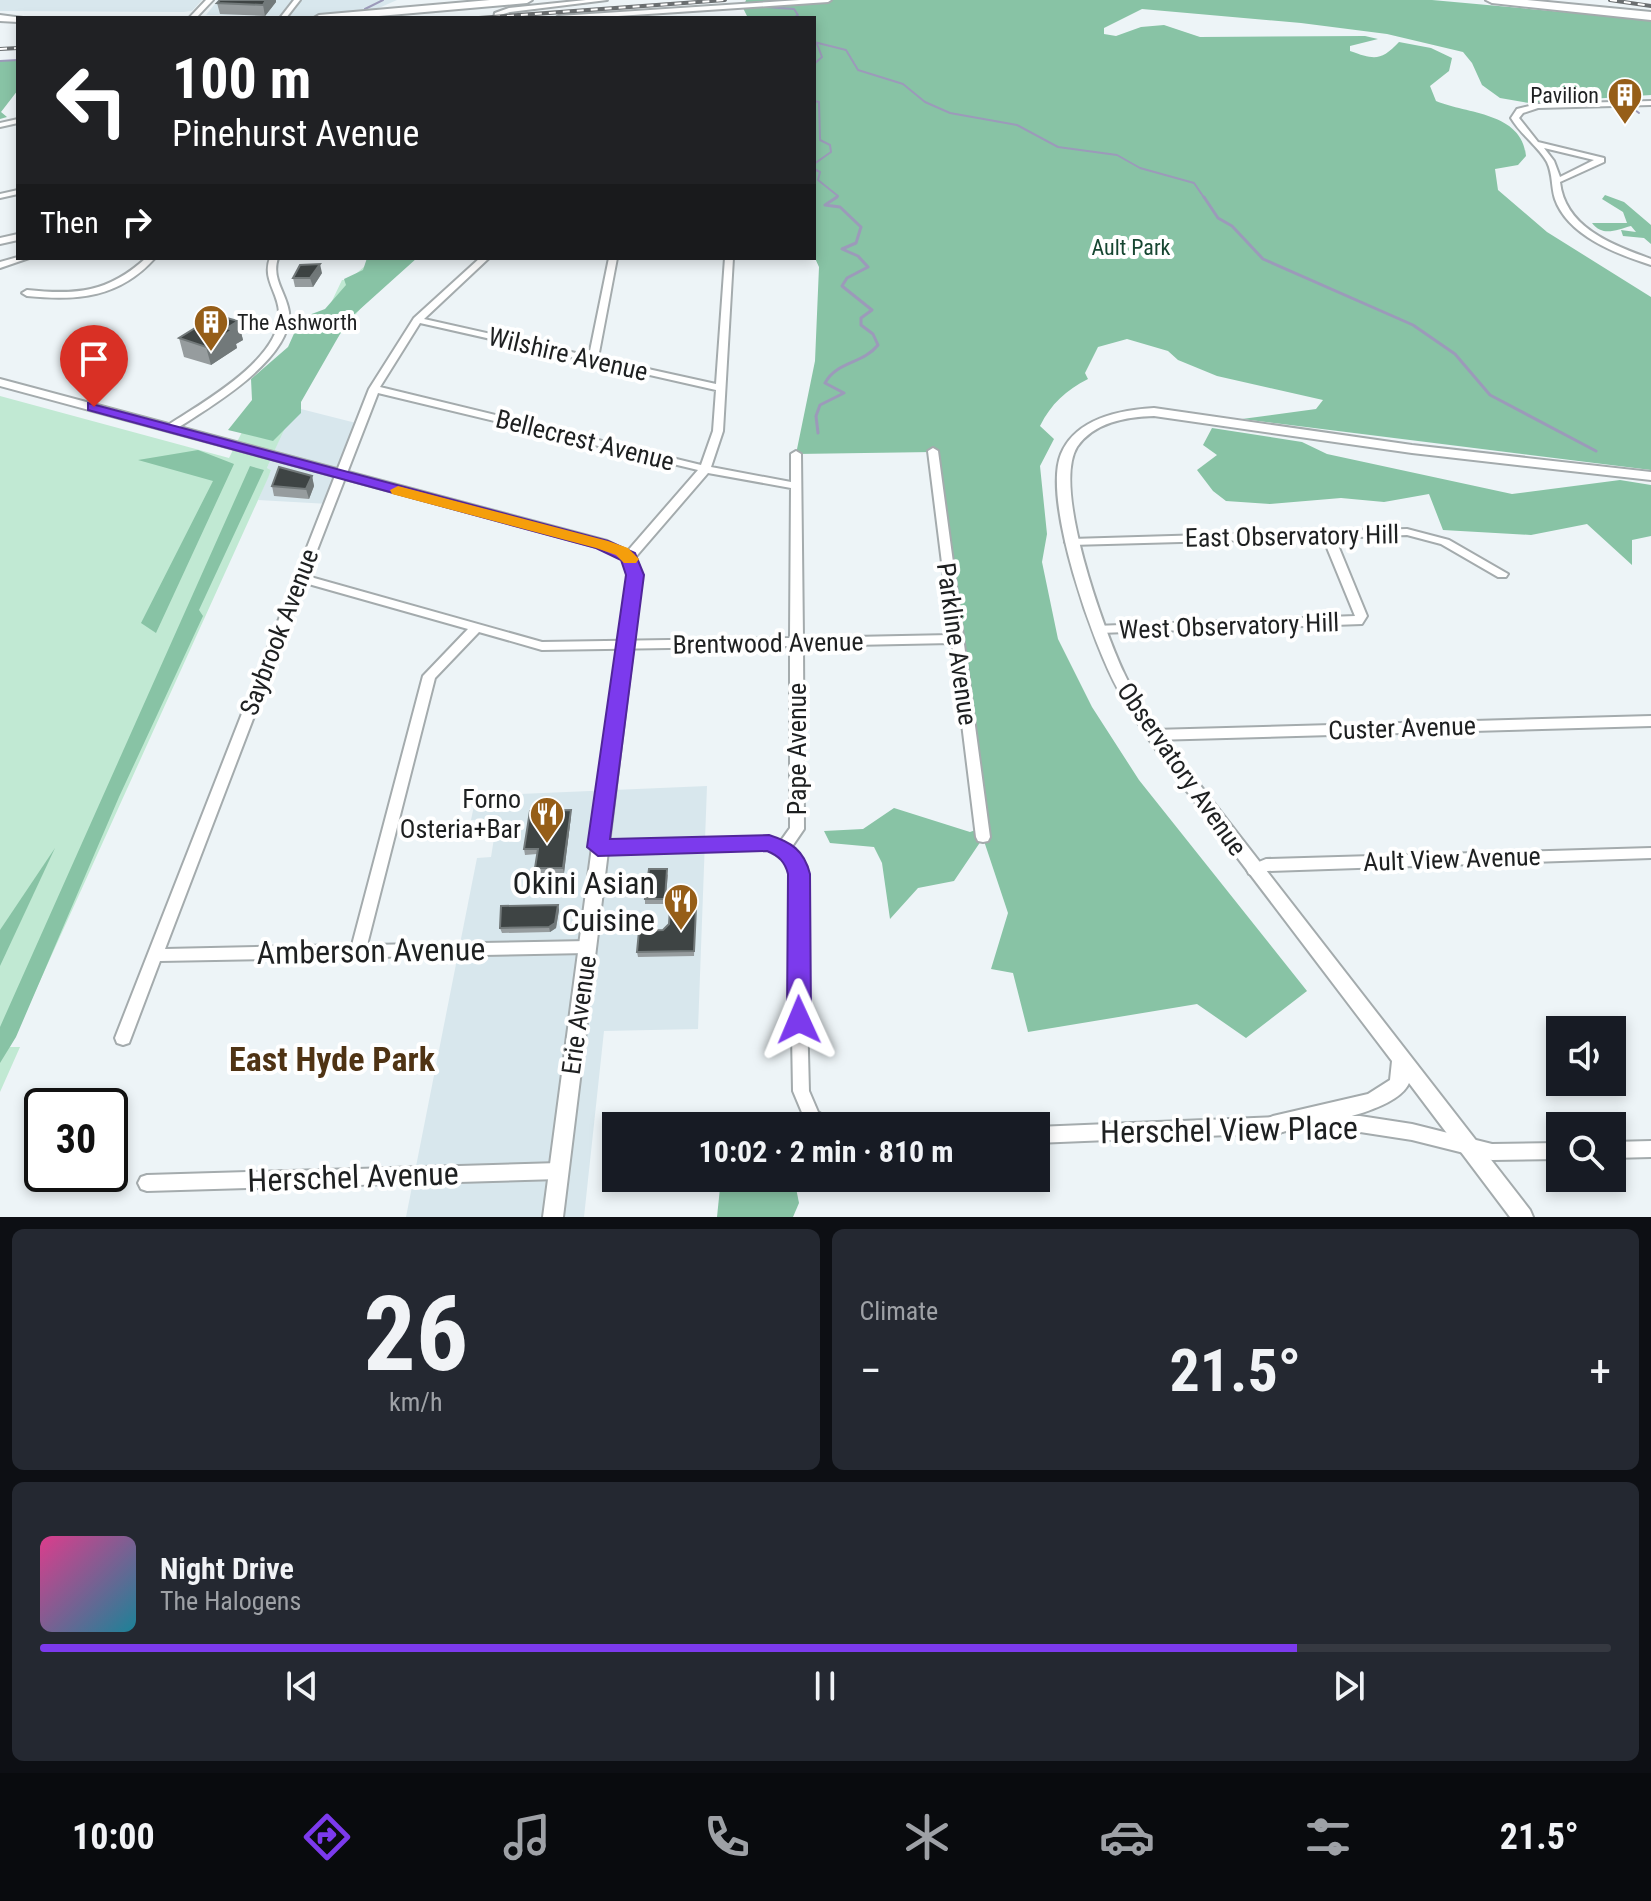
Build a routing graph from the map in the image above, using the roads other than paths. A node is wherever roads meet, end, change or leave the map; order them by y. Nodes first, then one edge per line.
1 (210, 0) edge
2 (297, 0) edge
3 (527, 0) edge
4 (604, 0) edge
5 (828, 0) edge
6 (1492, 0) edge
7 (1530, 0) edge
8 (1651, 15) edge
9 (194, 16) edge
10 (285, 16) edge
11 (342, 16) edge
12 (498, 16) edge
13 (589, 16) edge
14 (1651, 103) edge
15 (1538, 144) junction
16 (1559, 180) junction
17 (148, 260) edge
18 (274, 260) edge
19 (483, 260) edge
20 (613, 260) edge
21 (729, 260) edge
22 (1651, 262) edge
23 (27, 293) dead end
24 (417, 320) junction
25 (593, 360) junction
26 (0, 382) edge
27 (720, 388) junction
28 (374, 389) junction
29 (172, 427) junction
30 (933, 451) dead end
31 (796, 454) dead end
32 (705, 469) junction
33 (340, 475) junction
34 (1651, 476) edge
35 (796, 486) junction
36 (1327, 533) junction
37 (1071, 542) junction
38 (629, 557) junction
39 (1502, 574) dead end
40 (300, 578) junction
41 (476, 628) junction
42 (1099, 629) junction
43 (957, 639) junction
44 (797, 642) junction
45 (626, 646) junction
46 (1651, 721) edge
47 (1153, 735) junction
48 (983, 837) dead end
49 (598, 847) junction
50 (1651, 853) edge
51 (790, 855) junction
52 (1254, 870) junction
53 (588, 947) junction
54 (358, 951) junction
55 (155, 955) junction
56 (123, 1038) dead end
57 (1401, 1062) junction
58 (813, 1112) edge
59 (1273, 1125) junction
60 (1050, 1134) edge
61 (1468, 1144) junction
62 (1651, 1149) edge
63 (1626, 1150) edge
64 (1546, 1151) edge
65 (559, 1171) junction
66 (147, 1183) dead end
67 (553, 1217) edge
68 (1523, 1217) edge

1 - 9 street
2 - 10 street
3 - 11 highway
4 - 12 street
5 - 13 street
6 - 8 highway
7 - 8 highway
14 - 15 street
15 - 16 street
15 - 16 street
16 - 22 street
17 - 23 street
18 - 29 street
19 - 24 street, Saybrook Avenue
20 - 25 street
21 - 27 street
24 - 25 street, Wilshire Avenue
24 - 28 street, Saybrook Avenue
25 - 27 street, Wilshire Avenue
26 - 29 street
27 - 32 street
28 - 32 street, Bellecrest Avenue
28 - 33 street, Saybrook Avenue
29 - 33 street
30 - 43 street, Parkline Avenue
31 - 35 street, Pape Avenue
32 - 35 street, Bellecrest Avenue
32 - 38 street
33 - 38 street
33 - 40 street, Saybrook Avenue
34 - 37 street, Observatory Avenue
35 - 44 street, Pape Avenue
36 - 37 street, East Observatory Hill
36 - 39 street, East Observatory Hill
36 - 42 street, West Observatory Hill
37 - 42 street, Observatory Avenue
38 - 45 street, Erie Avenue
40 - 41 street, Brentwood Avenue
40 - 55 street, Saybrook Avenue
41 - 45 street, Brentwood Avenue
41 - 54 street
42 - 47 street, Observatory Avenue
43 - 44 street, Brentwood Avenue
43 - 48 street, Parkline Avenue
44 - 45 street, Brentwood Avenue
44 - 51 street, Pape Avenue
45 - 49 street, Erie Avenue
46 - 47 street, Custer Avenue
47 - 52 street, Observatory Avenue
49 - 51 street
49 - 53 street, Erie Avenue
50 - 52 street, Ault View Avenue
51 - 58 street
52 - 57 street, Observatory Avenue
53 - 54 street, Amberson Avenue
53 - 65 street, Erie Avenue
54 - 55 street, Amberson Avenue
55 - 56 street, Saybrook Avenue
57 - 59 street
57 - 61 street, Observatory Avenue
59 - 60 street, Herschel View Place
59 - 61 street, Herschel View Place
61 - 64 street
61 - 68 street, Observatory Avenue
62 - 63 street
65 - 66 street, Herschel Avenue
65 - 67 street, Erie Avenue

